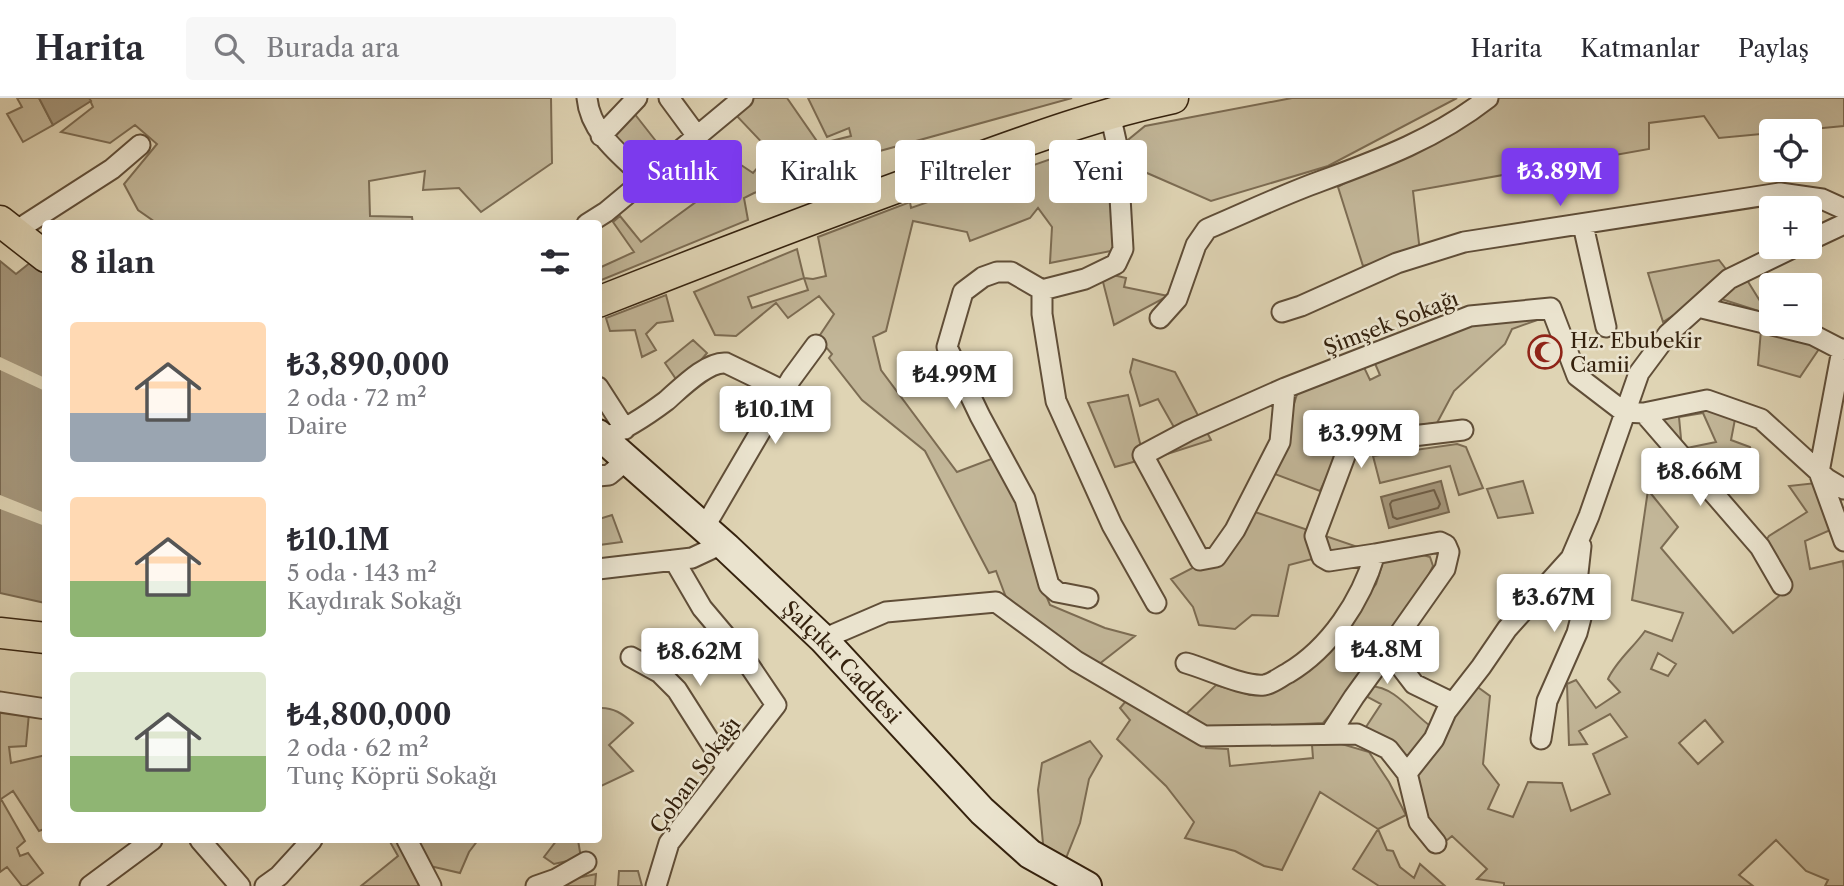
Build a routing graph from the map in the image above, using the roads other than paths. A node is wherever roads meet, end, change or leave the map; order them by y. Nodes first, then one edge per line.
1 (587, 98) edge
2 (636, 98) edge
3 (669, 98) edge
4 (743, 98) edge
5 (1173, 98) edge
6 (1488, 98) edge
7 (1110, 114) junction
8 (601, 136) junction
9 (697, 136) junction
10 (692, 140) edge
11 (140, 145) dead end
12 (623, 157) edge
13 (623, 198) edge
14 (1844, 209) edge
15 (593, 220) edge
16 (1844, 224) edge
17 (1583, 225) junction
18 (7, 227) edge
19 (1822, 234) edge
20 (42, 254) edge
21 (1770, 259) edge
22 (1042, 290) junction
23 (602, 300) edge
24 (1698, 307) junction
25 (1282, 312) dead end
26 (1160, 318) dead end
27 (1606, 327) dead end
28 (816, 345) dead end
29 (1843, 349) edge
30 (1841, 378) edge
31 (1285, 388) junction
32 (784, 391) junction
33 (602, 404) edge
34 (1624, 412) junction
35 (1644, 413) junction
36 (1463, 430) dead end
37 (609, 434) edge
38 (627, 460) junction
39 (1819, 472) junction
40 (602, 476) edge
41 (1844, 489) edge
42 (1582, 531) junction
43 (713, 536) junction
44 (1844, 541) edge
45 (1375, 554) junction
46 (674, 560) junction
47 (602, 569) edge
48 (1782, 586) dead end
49 (1087, 598) dead end
50 (1156, 603) dead end
51 (0, 633) edge
52 (42, 638) edge
53 (823, 639) junction
54 (1388, 650) junction
55 (631, 657) dead end
56 (1186, 663) dead end
57 (0, 702) edge
58 (1453, 703) junction
59 (42, 708) edge
60 (1330, 734) junction
61 (1541, 739) dead end
62 (726, 767) junction
63 (1407, 773) junction
64 (148, 843) edge
65 (203, 843) edge
66 (309, 843) edge
67 (409, 843) edge
68 (1436, 843) dead end
69 (586, 862) dead end
70 (90, 886) edge
71 (240, 886) edge
72 (265, 886) edge
73 (431, 886) edge
74 (536, 886) edge
75 (656, 886) edge
76 (1087, 886) edge

1 - 8 street
2 - 8 street
3 - 9 street
4 - 9 street
5 - 7 main road
6 - 26 street
7 - 22 street
7 - 23 main road
8 - 12 street
9 - 10 street
11 - 18 street
13 - 15 street
14 - 17 street
16 - 19 street
17 - 25 street
17 - 27 street
18 - 20 main road
21 - 24 street
22 - 49 street
22 - 50 street
24 - 29 street
24 - 34 street
28 - 32 street
29 - 30 street
30 - 39 street
31 - 31 street, Şimşek Sokağı
31 - 34 street, Şimşek Sokağı
32 - 37 street
32 - 43 street
33 - 37 street
34 - 35 street
34 - 42 street
35 - 39 street
35 - 48 street
36 - 45 street
37 - 38 main road, Şalçıkır Caddesi
38 - 40 street
38 - 43 main road, Şalçıkır Caddesi
39 - 41 street
39 - 44 street
42 - 58 street
42 - 61 street
43 - 46 street
43 - 53 main road, Şalçıkır Caddesi
45 - 54 street
45 - 56 street
46 - 47 street
46 - 62 street, Çoban Sokağı
51 - 52 main road
53 - 60 street
53 - 76 main road, Şalçıkır Caddesi
54 - 58 street
54 - 60 street
55 - 62 street
57 - 59 street
58 - 63 street
60 - 63 street
62 - 75 street, Çoban Sokağı
63 - 68 street
64 - 70 street
65 - 71 street
66 - 72 street
67 - 73 street
69 - 74 street

